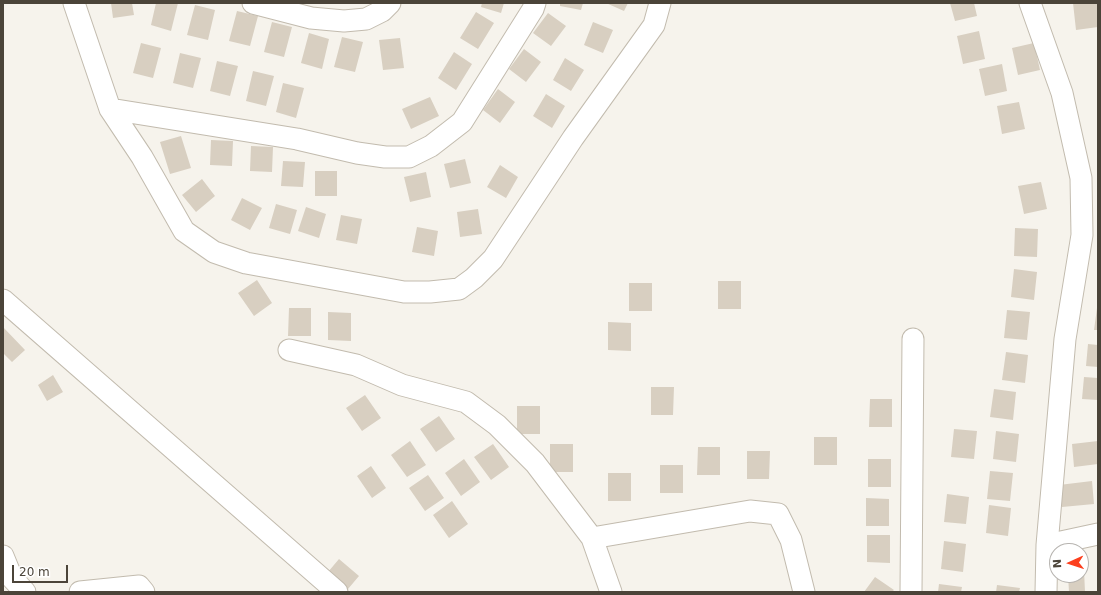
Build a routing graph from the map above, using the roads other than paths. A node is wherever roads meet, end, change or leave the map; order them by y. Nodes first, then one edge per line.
1 (74, 3) edge
2 (253, 3) edge
3 (390, 3) edge
4 (535, 3) edge
5 (660, 3) edge
6 (1030, 3) edge
7 (308, 10) edge
8 (110, 109) junction
9 (3, 300) edge
10 (913, 339) dead end
11 (289, 350) dead end
12 (1098, 534) edge
13 (592, 538) junction
14 (1047, 545) junction
15 (3, 556) edge
16 (25, 592) edge
17 (80, 592) edge
18 (144, 592) edge
19 (337, 592) edge
20 (611, 592) edge
21 (804, 592) edge
22 (912, 592) edge
23 (1046, 592) edge

1 - 8 street
2 - 7 street
3 - 7 street
4 - 8 street
5 - 8 street
6 - 14 street
9 - 19 street
10 - 22 street
11 - 13 street
12 - 14 street
13 - 20 street
13 - 21 street
14 - 23 street
15 - 16 street
17 - 18 street

